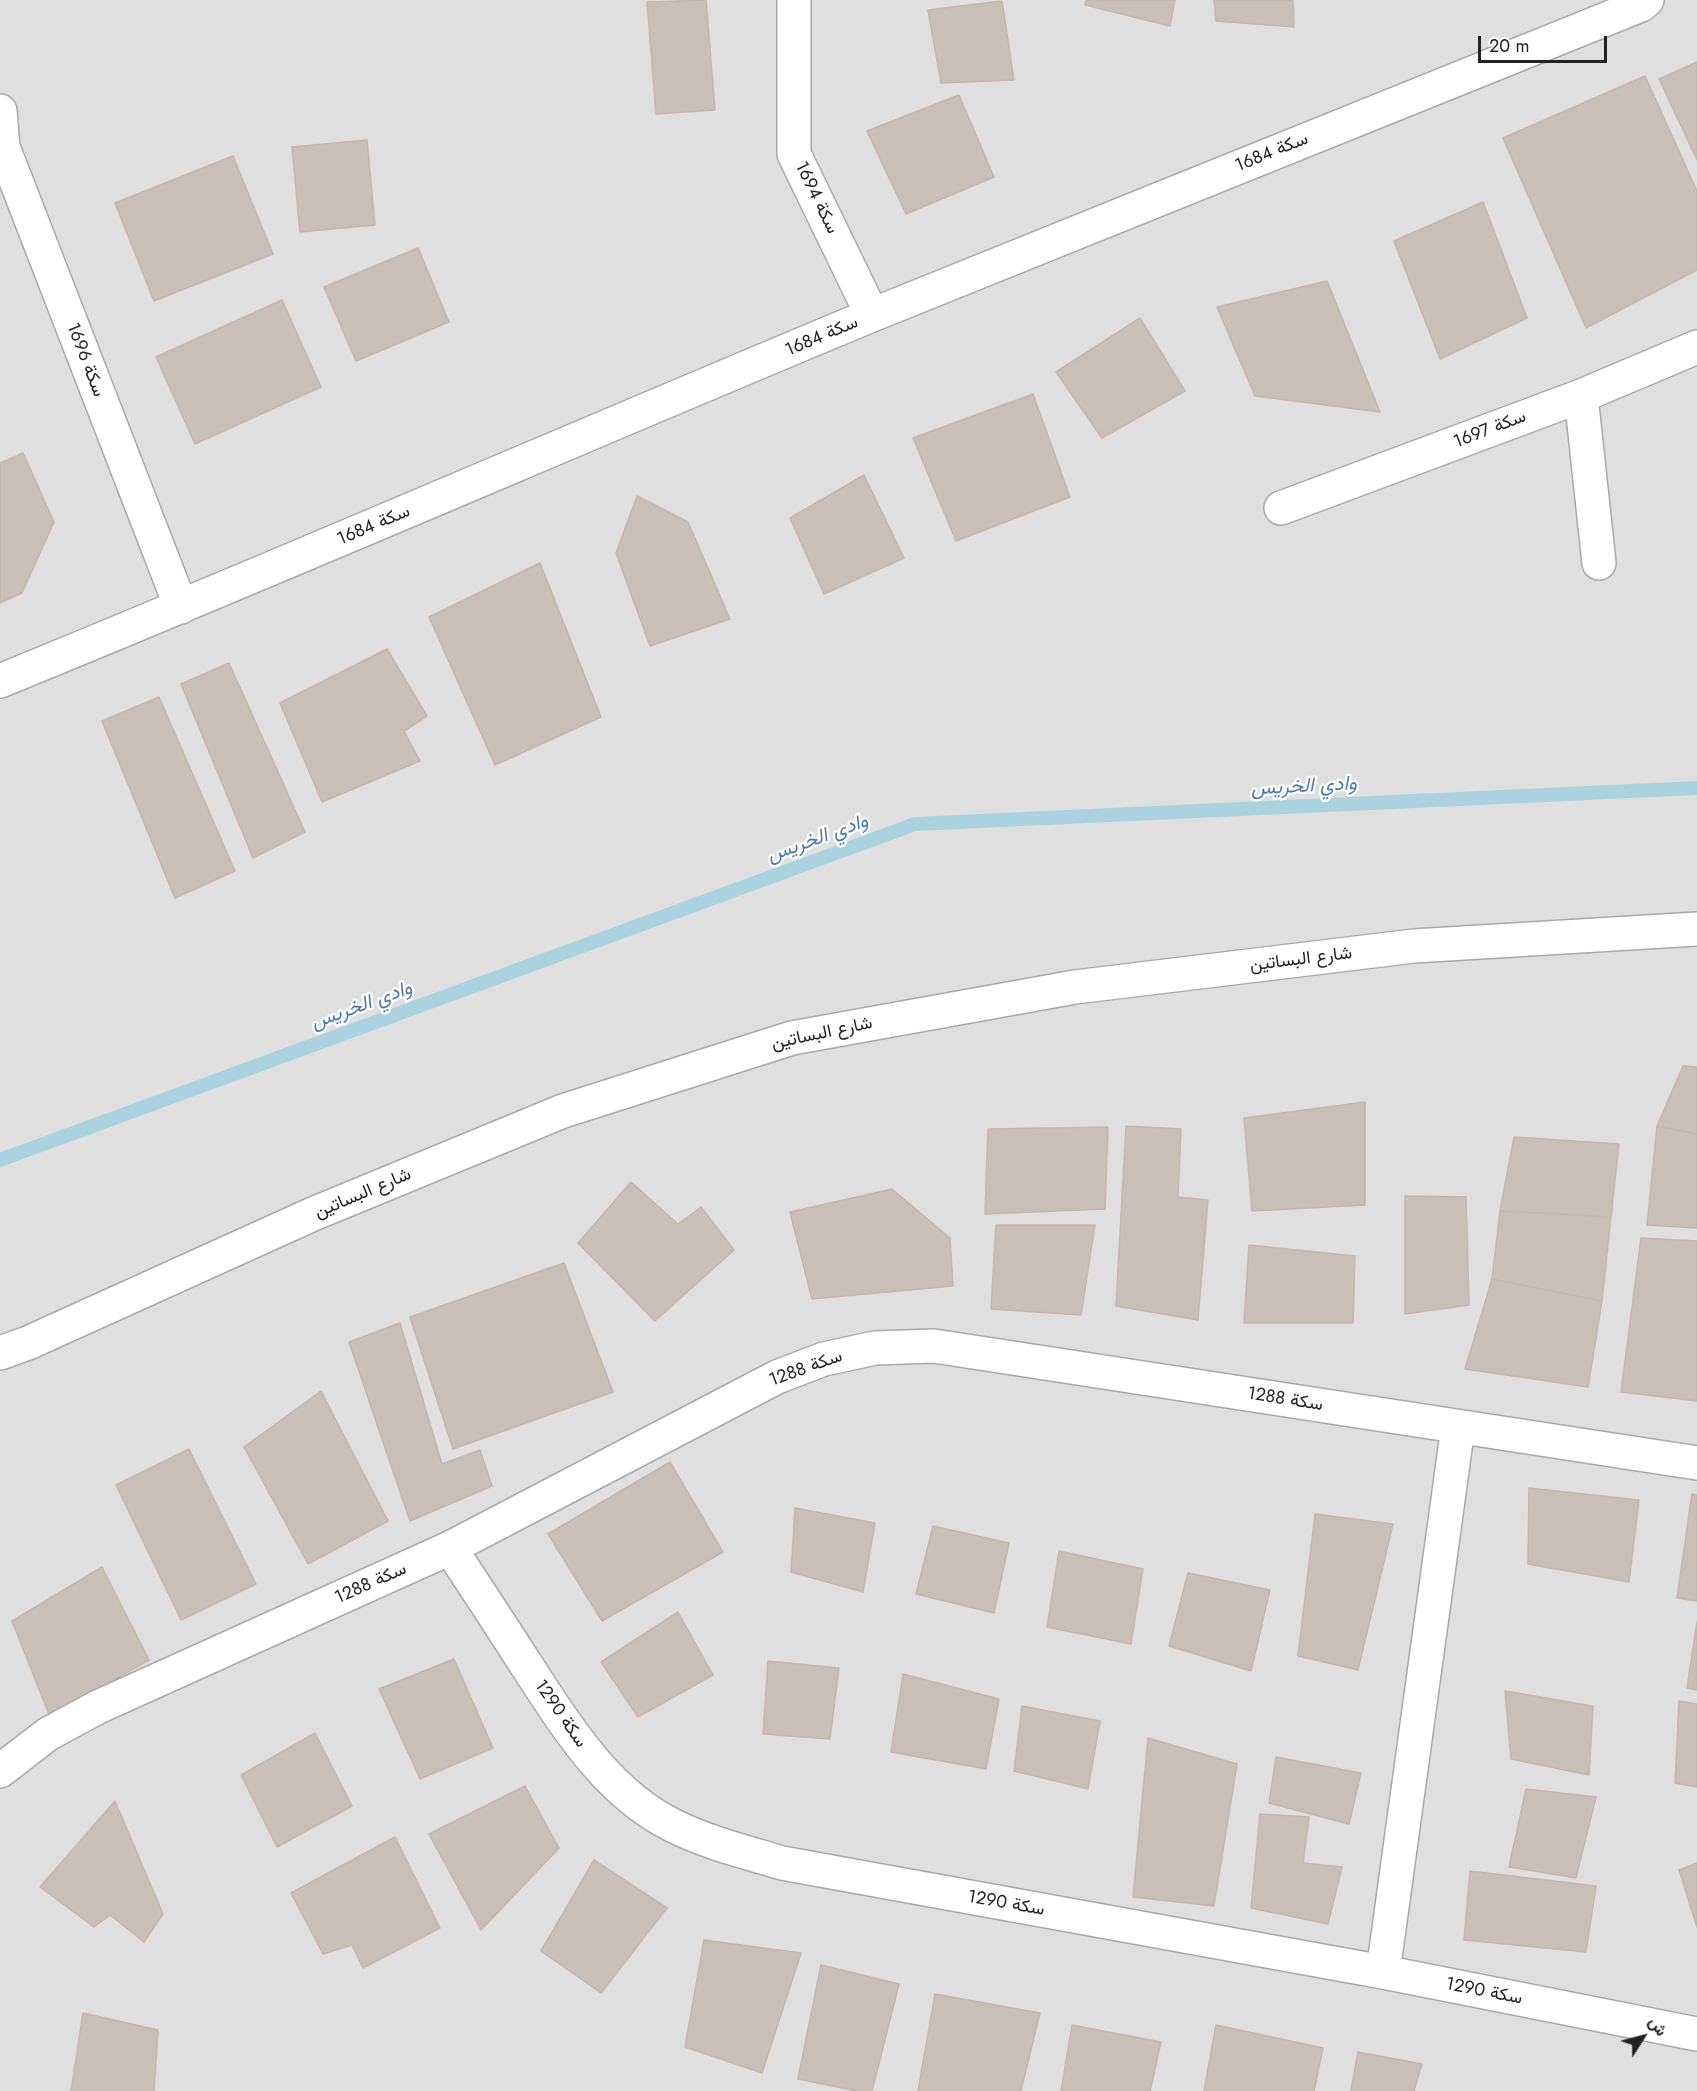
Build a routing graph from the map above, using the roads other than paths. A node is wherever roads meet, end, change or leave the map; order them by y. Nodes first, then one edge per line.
1 (794, 0) edge
2 (1647, 0) edge
3 (0, 111) edge
4 (872, 315) junction
5 (1697, 347) edge
6 (1581, 396) junction
7 (1281, 508) dead end
8 (1599, 564) dead end
9 (181, 607) junction
10 (0, 681) edge
11 (1697, 929) edge
12 (0, 1353) edge
13 (1458, 1427) junction
14 (1697, 1463) edge
15 (450, 1548) junction
16 (0, 1771) edge
17 (1383, 1972) junction
18 (1697, 2034) edge

1 - 4 street, سكة 1694
2 - 4 street, سكة 1684
3 - 9 street, سكة 1696
4 - 9 street, سكة 1684
5 - 6 street, سكة 1697
6 - 7 street, سكة 1697
6 - 8 street
9 - 10 street, سكة 1684
11 - 12 street, شارع البساتين
13 - 14 street, سكة 1288
13 - 15 street, سكة 1288
13 - 17 street
15 - 16 street, سكة 1288
15 - 17 street, سكة 1290
17 - 18 street, سكة 1290

